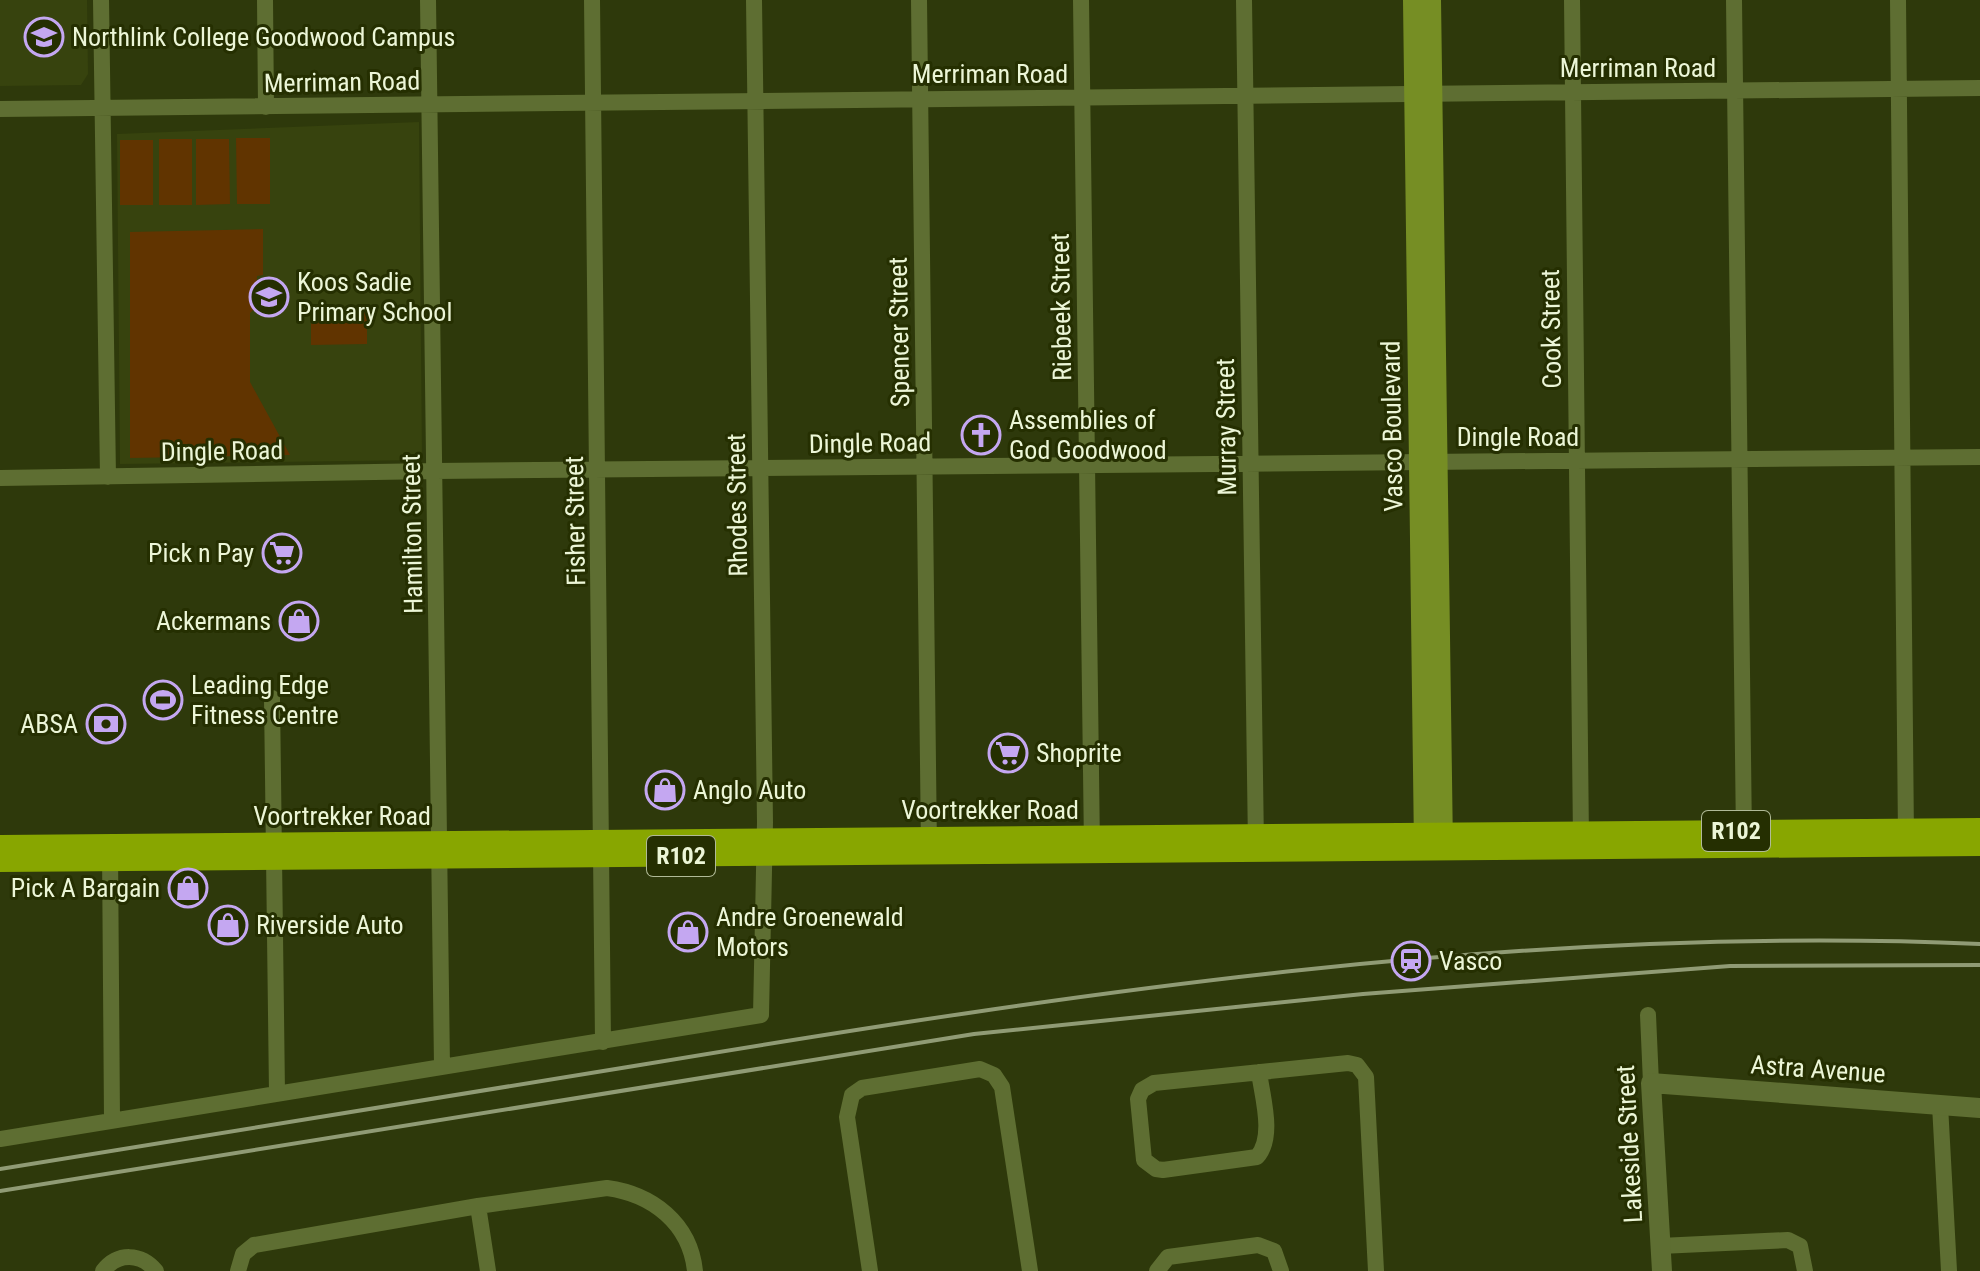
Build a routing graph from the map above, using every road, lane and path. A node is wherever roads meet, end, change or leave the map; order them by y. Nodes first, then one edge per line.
1 (101, 0) edge
2 (265, 0) edge
3 (428, 0) edge
4 (592, 0) edge
5 (754, 0) edge
6 (919, 0) edge
7 (1081, 0) edge
8 (1244, 0) edge
9 (1413, 0) edge
10 (1431, 0) edge
11 (1572, 0) edge
12 (1734, 0) edge
13 (1898, 0) edge
14 (1980, 88) edge
15 (1899, 89) junction
16 (1573, 91) junction
17 (1423, 92) junction
18 (1734, 92) junction
19 (1246, 94) junction
20 (1083, 97) junction
21 (920, 98) junction
22 (593, 102) junction
23 (755, 102) junction
24 (429, 105) junction
25 (266, 107) junction
26 (0, 109) edge
27 (102, 109) junction
28 (1980, 457) edge
29 (1903, 458) junction
30 (1739, 459) junction
31 (1577, 460) junction
32 (1428, 462) junction
33 (1250, 464) junction
34 (1086, 465) junction
35 (925, 467) junction
36 (760, 469) junction
37 (435, 471) junction
38 (599, 471) junction
39 (108, 477) junction
40 (0, 478) edge
41 (272, 698) dead end
42 (1980, 828) edge
43 (1906, 838) junction
44 (1744, 840) junction
45 (1581, 841) junction
46 (1434, 842) junction
47 (1092, 844) junction
48 (1256, 844) junction
49 (0, 845) edge
50 (929, 846) junction
51 (1980, 846) edge
52 (765, 847) junction
53 (602, 848) junction
54 (439, 850) junction
55 (276, 852) junction
56 (110, 853) junction
57 (0, 862) edge
58 (1648, 1015) dead end
59 (603, 1042) junction
60 (442, 1067) junction
61 (1259, 1072) junction
62 (1651, 1083) junction
63 (277, 1093) junction
64 (1940, 1105) junction
65 (1980, 1108) edge
66 (112, 1120) junction
67 (0, 1139) edge
68 (478, 1206) junction
69 (1660, 1246) junction
70 (103, 1271) edge
71 (156, 1271) edge
72 (238, 1271) edge
73 (488, 1271) edge
74 (695, 1271) edge
75 (870, 1271) edge
76 (1030, 1271) edge
77 (1157, 1271) edge
78 (1281, 1271) edge
79 (1376, 1271) edge
80 (1662, 1271) edge
81 (1805, 1271) edge
82 (1949, 1271) edge

1 - 27 street
2 - 25 street
3 - 24 street, Hamilton Street
4 - 22 street, Fisher Street
5 - 23 street, Rhodes Street
6 - 21 street, Spencer Street
7 - 20 street, Riebeek Street
8 - 19 street, Murray Street
9 - 17 main road, Vasco Boulevard
10 - 17 main road, Vasco Boulevard
11 - 16 street, Cook Street
12 - 18 street
13 - 15 street
14 - 15 street, Merriman Road
15 - 18 street, Merriman Road
15 - 29 street
16 - 17 street, Merriman Road
16 - 18 street, Merriman Road
16 - 31 street, Cook Street
17 - 19 street, Merriman Road
17 - 32 main road, Vasco Boulevard
18 - 30 street
19 - 20 street, Merriman Road
19 - 33 street, Murray Street
20 - 21 street, Merriman Road
20 - 34 street, Riebeek Street
21 - 23 street, Merriman Road
21 - 35 street, Spencer Street
22 - 23 street, Merriman Road
22 - 24 street, Merriman Road
22 - 38 street, Fisher Street
23 - 36 street, Rhodes Street
24 - 25 street, Merriman Road
24 - 37 street, Hamilton Street
25 - 27 street, Merriman Road
26 - 27 street, Merriman Road
27 - 39 street
28 - 29 street, Dingle Road
29 - 30 street, Dingle Road
29 - 43 street
30 - 31 street, Dingle Road
30 - 44 street
31 - 32 street, Dingle Road
31 - 45 street, Cook Street
32 - 33 street, Dingle Road
32 - 46 main road, Vasco Boulevard
33 - 34 street, Dingle Road
33 - 48 street, Murray Street
34 - 35 street, Dingle Road
34 - 47 street, Riebeek Street
35 - 36 street, Dingle Road
35 - 50 street, Spencer Street
36 - 38 street, Dingle Road
36 - 52 street, Rhodes Street
37 - 38 street, Dingle Road
37 - 39 street, Dingle Road
37 - 54 street, Hamilton Street
38 - 53 street, Fisher Street
39 - 40 street, Dingle Road
41 - 55 street
42 - 43 main road, Voortrekker Road / R102
43 - 44 main road, Voortrekker Road / R102
43 - 51 main road, Voortrekker Road / R102
44 - 45 main road, Voortrekker Road / R102
45 - 46 main road, Voortrekker Road / R102
46 - 48 main road, Voortrekker Road / R102
47 - 48 main road, Voortrekker Road / R102
47 - 50 main road, Voortrekker Road / R102
49 - 56 main road, Voortrekker Road / R102
50 - 52 main road, Voortrekker Road / R102
52 - 53 main road, Voortrekker Road / R102
52 - 59 street, Rhodes Street
53 - 54 main road, Voortrekker Road / R102
53 - 59 street, Fisher Street
54 - 55 main road, Voortrekker Road / R102
54 - 60 street, Hamilton Street
55 - 56 main road, Voortrekker Road / R102
55 - 63 street
56 - 57 main road, Voortrekker Road / R102
56 - 66 street
58 - 62 street, Lakeside Street
59 - 60 street
60 - 63 street
61 - 61 street
61 - 79 street
62 - 64 street, Astra Avenue
62 - 69 street, Lakeside Street
63 - 66 street
64 - 65 street, Astra Avenue
64 - 82 street
66 - 67 street
68 - 72 street
68 - 73 street
68 - 74 street
69 - 80 street, Lakeside Street
69 - 81 street
70 - 71 street
75 - 76 street
77 - 78 street

